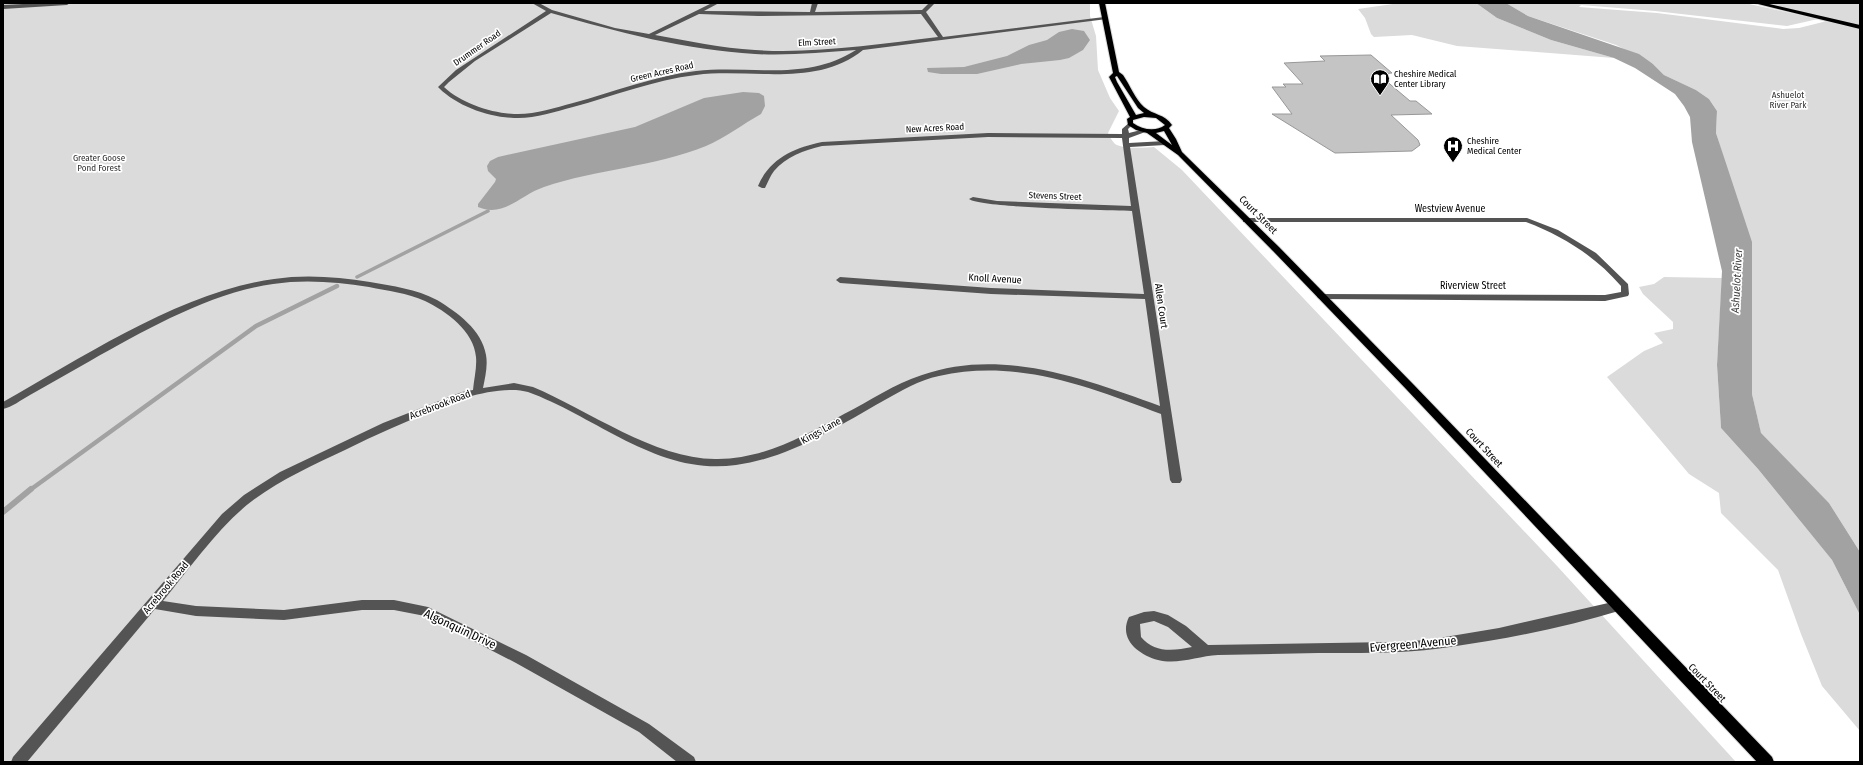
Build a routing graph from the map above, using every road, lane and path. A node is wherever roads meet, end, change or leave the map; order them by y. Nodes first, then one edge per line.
1 (67, 3) edge
2 (535, 3) edge
3 (716, 3) edge
4 (815, 3) edge
5 (932, 3) edge
6 (1099, 3) edge
7 (1102, 3) edge
8 (1757, 3) edge
9 (3, 7) edge
10 (550, 11) junction
11 (698, 12) junction
12 (923, 12) junction
13 (812, 13) junction
14 (1104, 19) junction
15 (1860, 27) edge
16 (649, 36) junction
17 (940, 38) junction
18 (863, 48) junction
19 (1116, 73) junction
20 (466, 102) joint
21 (1150, 115) junction
22 (1133, 117) junction
23 (1130, 124) junction
24 (1166, 129) junction
25 (1147, 131) junction
26 (1126, 140) junction
27 (1165, 143) junction
28 (1180, 154) junction
29 (762, 186) dead end
30 (973, 199) dead end
31 (1136, 209) junction
32 (1246, 220) junction
33 (840, 280) dead end
34 (1625, 294) joint
35 (1321, 296) junction
36 (1149, 297) junction
37 (478, 391) junction
38 (3, 406) edge
39 (1166, 412) junction
40 (1176, 480) dead end
41 (152, 604) junction
42 (1617, 606) junction
43 (1206, 651) junction
44 (18, 762) edge
45 (690, 762) edge
46 (1767, 762) edge

1 - 9 street
2 - 10 street, Elm Street
3 - 11 street
4 - 13 street
5 - 12 street
6 - 7 street
7 - 14 main road, Court Street
8 - 15 highway
10 - 16 street, Elm Street
10 - 20 street, Drummer Road
11 - 13 street
11 - 16 street
12 - 13 street
12 - 17 street
14 - 17 street, Elm Street
14 - 19 main road, Court Street
16 - 18 street, Elm Street
17 - 18 street, Elm Street
18 - 20 street, Green Acres Road
19 - 21 main road, Court Street
19 - 22 main road, Court Street
21 - 22 main road
21 - 24 main road, Court Street
22 - 23 main road
23 - 25 main road, Court Street
23 - 26 street, Allen Court
24 - 25 main road, Court Street
24 - 28 main road, Court Street
25 - 26 street
25 - 27 main road, Court Street
26 - 27 street
26 - 29 street, New Acres Road
26 - 31 street, Allen Court
27 - 28 main road, Court Street
28 - 32 main road, Court Street
30 - 31 street, Stevens Street
31 - 36 street, Allen Court
32 - 34 street, Westview Avenue
32 - 35 main road, Court Street
33 - 36 street, Knoll Avenue
34 - 35 street, Riverview Street
35 - 42 main road, Court Street
36 - 39 street, Allen Court
37 - 38 street, Acrebrook Road
37 - 39 street, Kings Lane
37 - 41 street, Acrebrook Road
39 - 40 street, Allen Court
41 - 44 street, Acrebrook Road
41 - 45 street, Algonquin Drive
42 - 43 street, Evergreen Avenue
42 - 46 main road, Court Street
43 - 43 street, Evergreen Avenue

